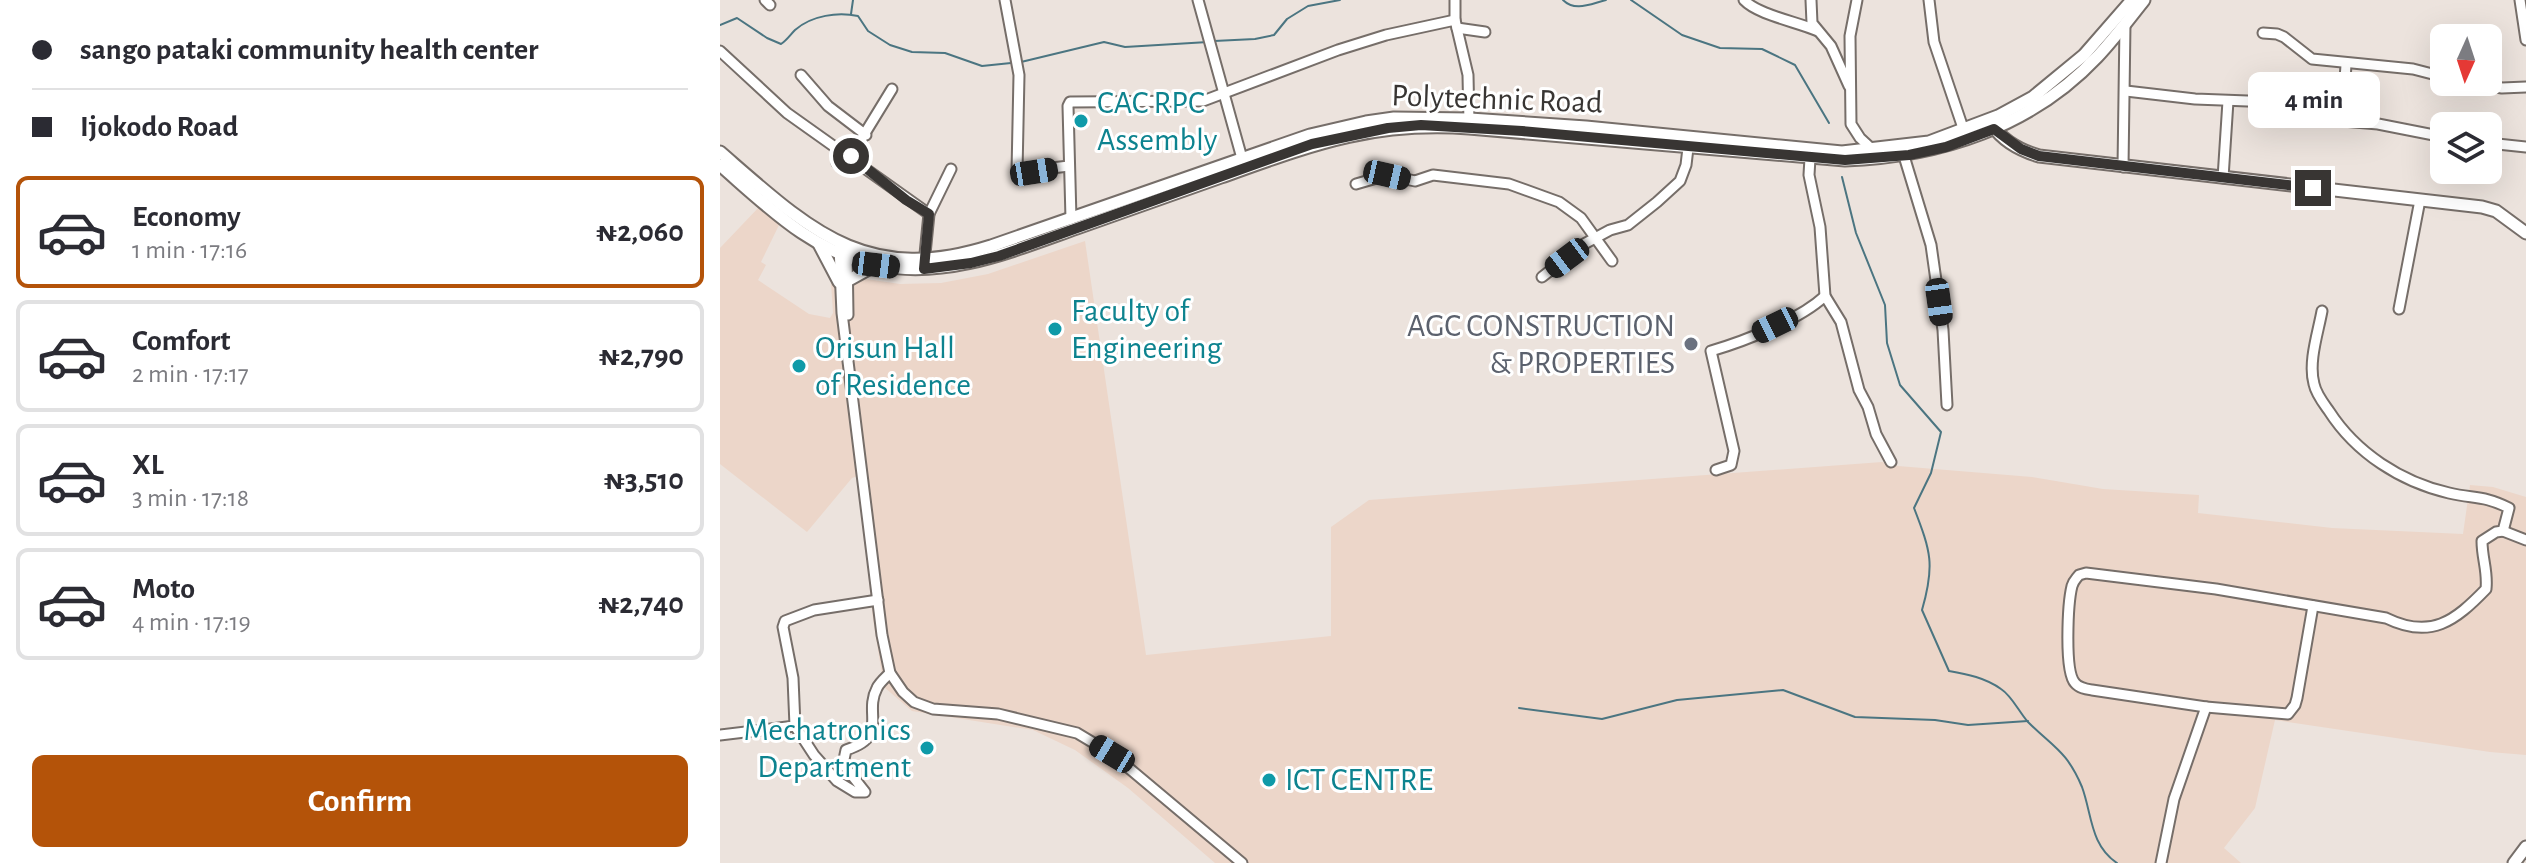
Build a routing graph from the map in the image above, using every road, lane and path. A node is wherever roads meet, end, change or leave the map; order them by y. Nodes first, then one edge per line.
1 (1005, 0) edge
2 (1198, 0) edge
3 (1455, 0) edge
4 (1744, 0) edge
5 (1811, 0) edge
6 (1857, 0) edge
7 (1929, 0) edge
8 (2132, 0) edge
9 (2144, 0) edge
10 (2520, 0) edge
11 (1456, 24) junction
12 (2125, 24) junction
13 (1818, 31) junction
14 (1485, 32) dead end
15 (2263, 33) dead end
16 (2526, 40) edge
17 (720, 51) edge
18 (2346, 65) junction
19 (2430, 74) edge
20 (801, 75) dead end
21 (2526, 87) edge
22 (2502, 88) edge
23 (892, 89) dead end
24 (1851, 89) junction
25 (2126, 91) junction
26 (1222, 96) junction
27 (2228, 101) junction
28 (2342, 121) junction
29 (1997, 122) junction
30 (1469, 123) junction
31 (1964, 131) junction
32 (2430, 134) edge
33 (866, 135) junction
34 (2502, 144) edge
35 (2526, 147) edge
36 (1688, 148) junction
37 (1873, 150) junction
38 (720, 152) edge
39 (851, 156) junction
40 (1904, 156) junction
41 (1810, 158) junction
42 (837, 163) dead end
43 (1243, 164) junction
44 (720, 165) edge
45 (1069, 166) junction
46 (2123, 167) junction
47 (951, 169) dead end
48 (2223, 178) junction
49 (1356, 184) dead end
50 (2420, 200) junction
51 (1106, 212) junction
52 (929, 214) junction
53 (1071, 219) junction
54 (2526, 233) edge
55 (1596, 237) junction
56 (819, 243) junction
57 (843, 249) junction
58 (1612, 261) dead end
59 (876, 265) junction
60 (924, 265) junction
61 (1542, 277) dead end
62 (843, 282) junction
63 (1825, 296) junction
64 (2399, 309) dead end
65 (2322, 311) dead end
66 (1947, 405) dead end
67 (1891, 462) dead end
68 (1716, 470) dead end
69 (2503, 531) junction
70 (2526, 540) edge
71 (878, 600) junction
72 (2313, 606) junction
73 (890, 673) junction
74 (2206, 707) junction
75 (795, 726) junction
76 (720, 735) edge
77 (2526, 847) edge
78 (1242, 863) edge
79 (2161, 863) edge
80 (2514, 863) edge

1 - 45 street
2 - 26 street
3 - 11 street
4 - 13 street
5 - 13 street
6 - 24 street
7 - 31 street
8 - 29 main road, Polytechnic Road
9 - 12 main road, Polytechnic Road
10 - 16 street
11 - 14 street
11 - 26 street
11 - 30 street
12 - 25 street
12 - 29 main road, Polytechnic Road
13 - 24 street
15 - 18 street
17 - 39 street
18 - 19 street
18 - 28 street
20 - 33 street
21 - 22 street
23 - 33 street
24 - 37 street
25 - 27 street
25 - 46 street
26 - 43 street
26 - 45 street
27 - 28 street
27 - 48 street
28 - 32 street
29 - 31 main road, Polytechnic Road
29 - 40 main road, Polytechnic Road
29 - 46 main road
30 - 36 main road, Polytechnic Road
30 - 37 main road, Polytechnic Road
30 - 43 main road, Polytechnic Road
31 - 37 main road, Polytechnic Road
33 - 39 street
34 - 35 street
36 - 41 main road, Polytechnic Road
36 - 55 street
38 - 57 main road, Polytechnic Road
39 - 42 street
39 - 52 street
40 - 41 main road, Polytechnic Road
40 - 66 street
41 - 63 street
43 - 51 main road, Polytechnic Road
44 - 56 main road, Polytechnic Road
45 - 53 street
46 - 48 main road
47 - 52 street
48 - 50 main road
49 - 55 street
50 - 54 main road
50 - 64 street
51 - 53 main road, Polytechnic Road
51 - 60 main road, Polytechnic Road
52 - 60 street
53 - 60 main road, Polytechnic Road
55 - 58 street
55 - 61 street
56 - 57 main road, Polytechnic Road
56 - 62 main road
57 - 59 main road, Polytechnic Road
57 - 60 main road, Polytechnic Road
57 - 62 street
59 - 60 main road, Polytechnic Road
59 - 62 main road
62 - 71 street
63 - 67 street
63 - 68 street
65 - 69 street
69 - 70 street
69 - 72 street
71 - 73 street
71 - 75 street
72 - 74 street
72 - 74 street
73 - 75 street
73 - 78 street
74 - 79 street
75 - 76 street
77 - 80 main road

